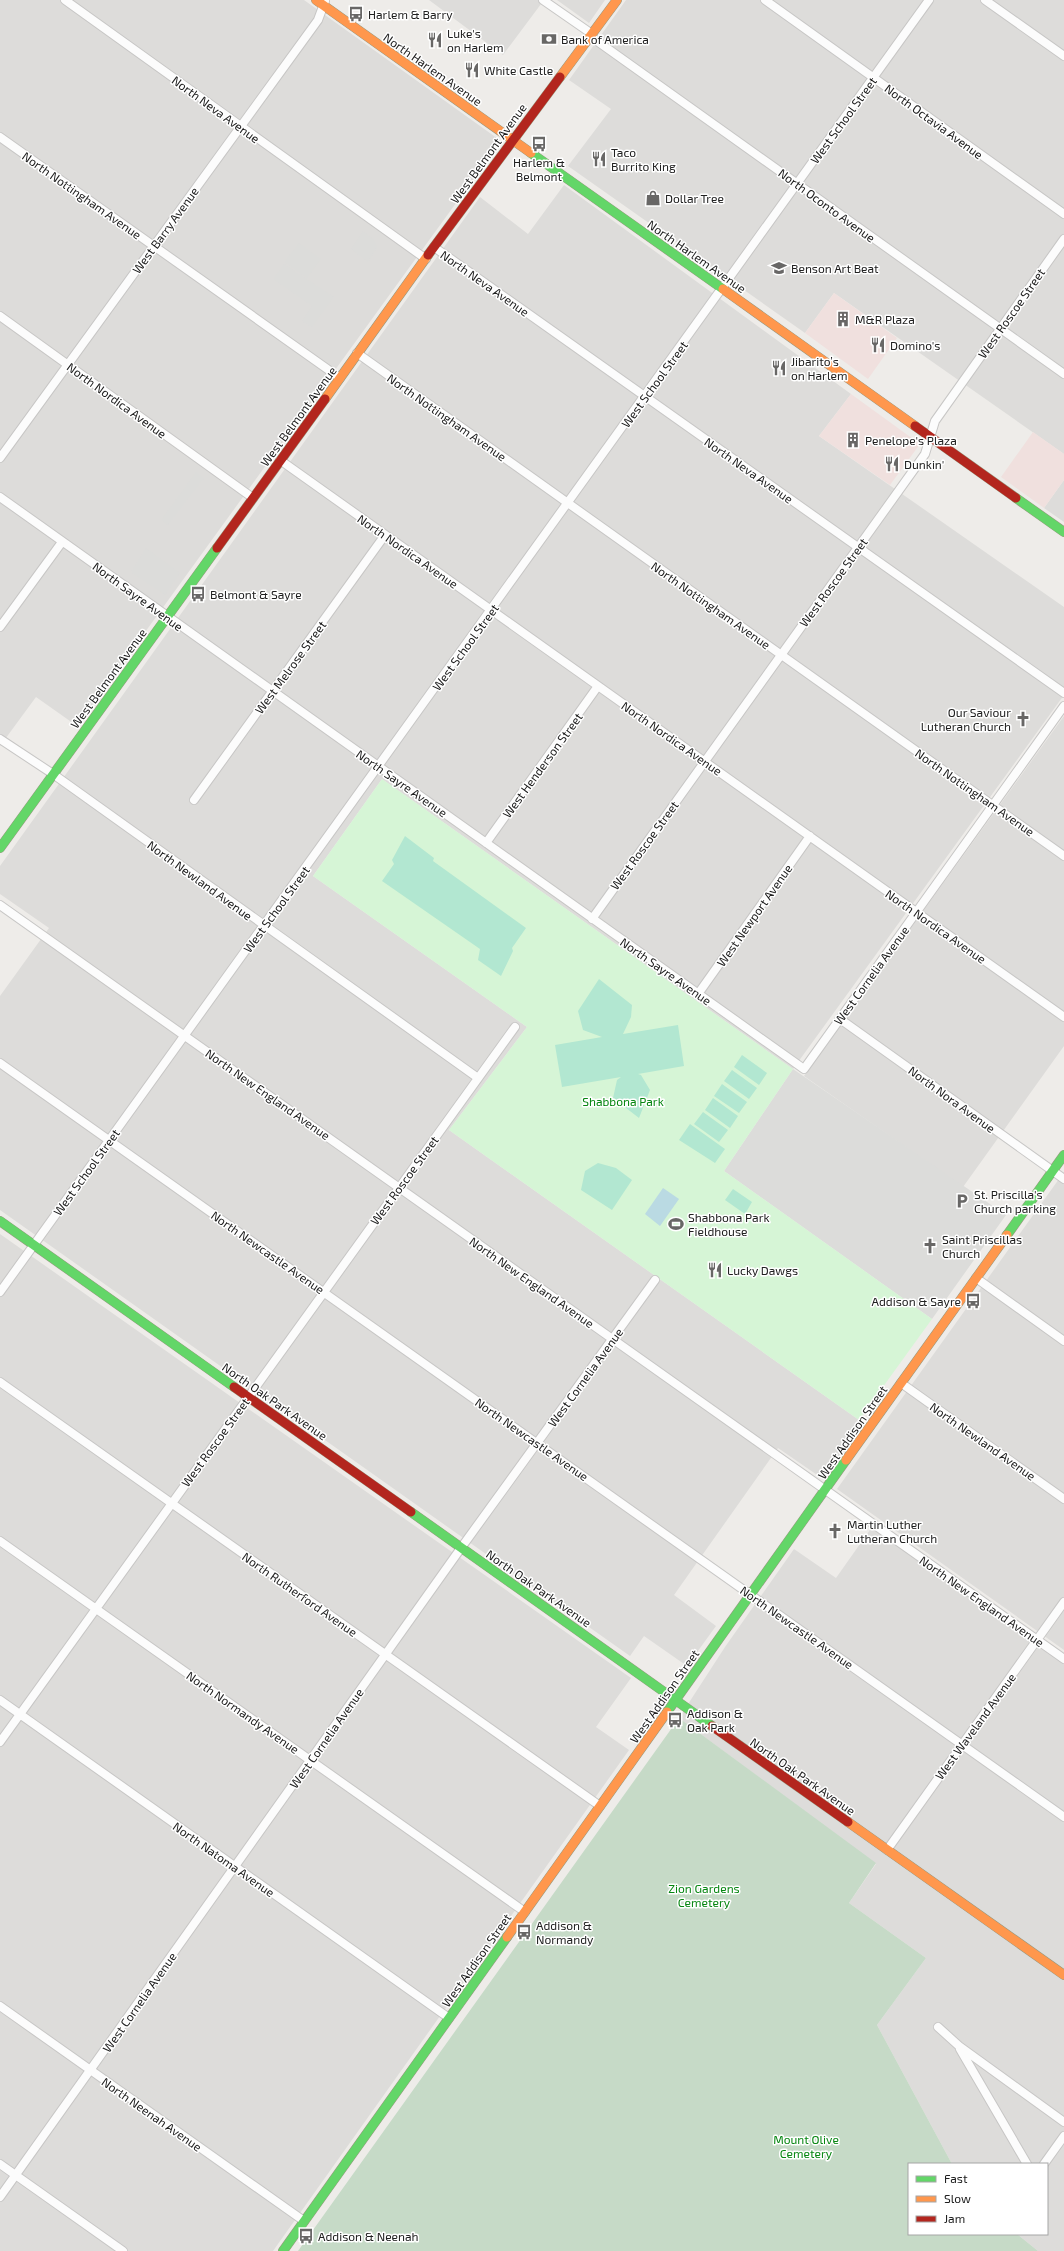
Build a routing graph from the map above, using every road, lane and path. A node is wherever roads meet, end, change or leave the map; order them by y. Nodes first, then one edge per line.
1 (65, 0) edge
2 (543, 0) edge
3 (618, 0) edge
4 (765, 0) edge
5 (929, 0) edge
6 (985, 0) edge
7 (322, 2) edge
8 (591, 35) junction
9 (1064, 56) edge
10 (873, 78) junction
11 (240, 127) junction
12 (0, 137) edge
13 (512, 140) junction
14 (798, 184) junction
15 (1064, 214) edge
16 (1064, 239) edge
17 (154, 246) junction
18 (434, 247) junction
19 (426, 259) junction
20 (722, 289) junction
21 (0, 316) edge
22 (1000, 329) junction
23 (357, 353) junction
24 (68, 365) junction
25 (1064, 374) edge
26 (340, 378) junction
27 (645, 396) junction
28 (930, 437) junction
29 (0, 458) edge
30 (280, 460) junction
31 (0, 497) edge
32 (253, 498) junction
33 (568, 503) junction
34 (1064, 532) edge
35 (385, 535) junction
36 (62, 542) junction
37 (858, 547) junction
38 (491, 610) junction
39 (167, 617) junction
40 (0, 627) edge
41 (781, 654) junction
42 (598, 686) junction
43 (272, 692) junction
44 (1064, 693) edge
45 (1064, 706) edge
46 (0, 739) edge
47 (704, 761) junction
48 (378, 767) junction
49 (53, 774) junction
50 (194, 800) dead end
51 (993, 805) junction
52 (810, 836) junction
53 (486, 843) junction
54 (0, 848) edge
55 (1064, 856) edge
56 (0, 905) edge
57 (916, 912) junction
58 (592, 918) junction
59 (264, 925) junction
60 (698, 994) junction
61 (1064, 1017) edge
62 (840, 1019) junction
63 (516, 1027) dead end
64 (185, 1036) junction
65 (0, 1063) edge
66 (804, 1069) joint
67 (478, 1078) junction
68 (109, 1140) junction
69 (1064, 1155) edge
70 (1053, 1171) junction
71 (1064, 1178) edge
72 (399, 1187) junction
73 (0, 1221) edge
74 (34, 1245) junction
75 (976, 1278) junction
76 (655, 1280) dead end
77 (0, 1292) edge
78 (323, 1292) junction
79 (612, 1339) junction
80 (1064, 1341) edge
81 (0, 1382) edge
82 (901, 1383) junction
83 (247, 1396) junction
84 (537, 1443) junction
85 (825, 1490) junction
86 (1064, 1499) edge
87 (171, 1503) junction
88 (0, 1541) edge
89 (461, 1548) junction
90 (751, 1594) junction
91 (1064, 1602) edge
92 (96, 1609) junction
93 (1037, 1640) junction
94 (386, 1654) junction
95 (1064, 1659) edge
96 (0, 1700) edge
97 (675, 1700) junction
98 (20, 1714) junction
99 (0, 1742) edge
100 (962, 1744) junction
101 (310, 1760) junction
102 (600, 1806) junction
103 (1064, 1817) edge
104 (887, 1850) junction
105 (235, 1866) junction
106 (525, 1912) junction
107 (1064, 1975) edge
108 (0, 2006) edge
109 (449, 2018) junction
110 (938, 2027) dead end
111 (958, 2046) junction
112 (90, 2070) junction
113 (1064, 2122) edge
114 (1064, 2136) edge
115 (1025, 2163) edge
116 (1045, 2163) edge
117 (0, 2164) edge
118 (15, 2175) junction
119 (0, 2197) edge
120 (304, 2221) junction
121 (123, 2251) edge
122 (283, 2251) edge

1 - 11 street, North Neva Avenue
2 - 8 street, North Oconto Avenue
3 - 8 street, West Belmont Avenue
4 - 10 street, North Octavia Avenue
5 - 10 street, West School Street
6 - 9 street
7 - 11 street, West Barry Avenue
7 - 13 street, North Harlem Avenue
8 - 13 street, West Belmont Avenue
8 - 14 street, North Oconto Avenue
10 - 14 street, West School Street
10 - 15 street, North Octavia Avenue
11 - 17 street, West Barry Avenue
11 - 19 street, North Neva Avenue
12 - 17 street, North Nottingham Avenue
13 - 18 street, West Belmont Avenue
13 - 20 street, North Harlem Avenue
14 - 20 street, West School Street
14 - 22 street, North Oconto Avenue
16 - 22 street, West Roscoe Street
17 - 24 street, West Barry Avenue
17 - 26 street, North Nottingham Avenue
18 - 19 street, West Belmont Avenue
18 - 27 street, North Neva Avenue
19 - 23 street, West Belmont Avenue
20 - 27 street, West School Street
20 - 28 street, North Harlem Avenue
21 - 24 street, North Nordica Avenue
22 - 25 street, North Oconto Avenue
22 - 28 street, West Roscoe Street
23 - 26 street, West Belmont Avenue
23 - 33 street, North Nottingham Avenue
24 - 29 street, West Barry Avenue
24 - 32 street, North Nordica Avenue
26 - 30 street, West Belmont Avenue
27 - 33 street, West School Street
27 - 37 street, North Neva Avenue
28 - 34 street, North Harlem Avenue
28 - 37 street, West Roscoe Street
30 - 32 street, West Belmont Avenue
30 - 35 street, North Nordica Avenue
31 - 36 street, North Sayre Avenue
32 - 39 street, West Belmont Avenue
33 - 38 street, West School Street
33 - 41 street, North Nottingham Avenue
35 - 38 street, North Nordica Avenue
35 - 43 street, West Melrose Street
36 - 39 street, North Sayre Avenue
36 - 40 street
37 - 41 street, West Roscoe Street
37 - 44 street, North Neva Avenue
38 - 42 street, North Nordica Avenue
38 - 48 street, West School Street
39 - 43 street, North Sayre Avenue
39 - 49 street, West Belmont Avenue
41 - 47 street, West Roscoe Street
41 - 51 street, North Nottingham Avenue
42 - 47 street, North Nordica Avenue
42 - 53 street, West Henderson Street
43 - 48 street, North Sayre Avenue
43 - 50 street, West Melrose Street
45 - 51 street, West Cornelia Avenue
46 - 49 street, North Newland Avenue
47 - 52 street, North Nordica Avenue
47 - 58 street, West Roscoe Street
48 - 53 street, North Sayre Avenue
48 - 59 street, West School Street
49 - 54 street, West Belmont Avenue
49 - 59 street, North Newland Avenue
51 - 55 street, North Nottingham Avenue
51 - 57 street, West Cornelia Avenue
52 - 57 street, North Nordica Avenue
52 - 60 street, West Newport Avenue
53 - 58 street, North Sayre Avenue
56 - 64 street, North New England Avenue
57 - 61 street, North Nordica Avenue
57 - 62 street, West Cornelia Avenue
58 - 60 street, North Sayre Avenue
59 - 64 street, West School Street
59 - 67 street, North Newland Avenue
60 - 66 street, North Sayre Avenue
62 - 66 street, West Cornelia Avenue
62 - 70 street, North Nora Avenue
63 - 67 street, West Roscoe Street
64 - 68 street, West School Street
64 - 72 street, North New England Avenue
65 - 68 street, North Newcastle Avenue
67 - 72 street, West Roscoe Street
68 - 74 street, West School Street
68 - 78 street, North Newcastle Avenue
69 - 70 street, West Addison Street
70 - 71 street, North Nora Avenue
70 - 75 street, West Addison Street
72 - 78 street, West Roscoe Street
72 - 79 street, North New England Avenue
73 - 74 street, North Oak Park Avenue
74 - 77 street, West School Street
74 - 83 street, North Oak Park Avenue
75 - 80 street
75 - 82 street, West Addison Street
76 - 79 street, West Cornelia Avenue
78 - 83 street, West Roscoe Street
78 - 84 street, North Newcastle Avenue
79 - 84 street, West Cornelia Avenue
79 - 85 street, North New England Avenue
81 - 87 street, North Rutherford Avenue
82 - 85 street, West Addison Street
82 - 86 street, North Newland Avenue
83 - 87 street, West Roscoe Street
83 - 89 street, North Oak Park Avenue
84 - 89 street, West Cornelia Avenue
84 - 90 street, North Newcastle Avenue
85 - 90 street, West Addison Street
85 - 93 street, North New England Avenue
87 - 92 street, West Roscoe Street
87 - 94 street, North Rutherford Avenue
88 - 92 street, North Normandy Avenue
89 - 94 street, West Cornelia Avenue
89 - 97 street, North Oak Park Avenue
90 - 97 street, West Addison Street
90 - 100 street, North Newcastle Avenue
91 - 93 street, West Waveland Avenue
92 - 98 street, West Roscoe Street
92 - 101 street, North Normandy Avenue
93 - 95 street, North New England Avenue
93 - 100 street, West Waveland Avenue
94 - 101 street, West Cornelia Avenue
94 - 102 street, North Rutherford Avenue
96 - 98 street, North Natoma Avenue
97 - 102 street, West Addison Street
97 - 104 street, North Oak Park Avenue
98 - 99 street, West Roscoe Street
98 - 105 street, North Natoma Avenue
100 - 103 street, North Newcastle Avenue
100 - 104 street, West Waveland Avenue
101 - 105 street, West Cornelia Avenue
101 - 106 street, North Normandy Avenue
102 - 106 street, West Addison Street
104 - 107 street, North Oak Park Avenue
105 - 109 street, North Natoma Avenue
105 - 112 street, West Cornelia Avenue
106 - 109 street, West Addison Street
108 - 112 street, North Neenah Avenue
109 - 120 street, West Addison Street
110 - 111 street
111 - 113 street
111 - 115 street
112 - 118 street, West Cornelia Avenue
112 - 120 street, North Neenah Avenue
114 - 116 street
117 - 118 street
118 - 119 street, West Cornelia Avenue
118 - 121 street
120 - 122 street, West Addison Street

